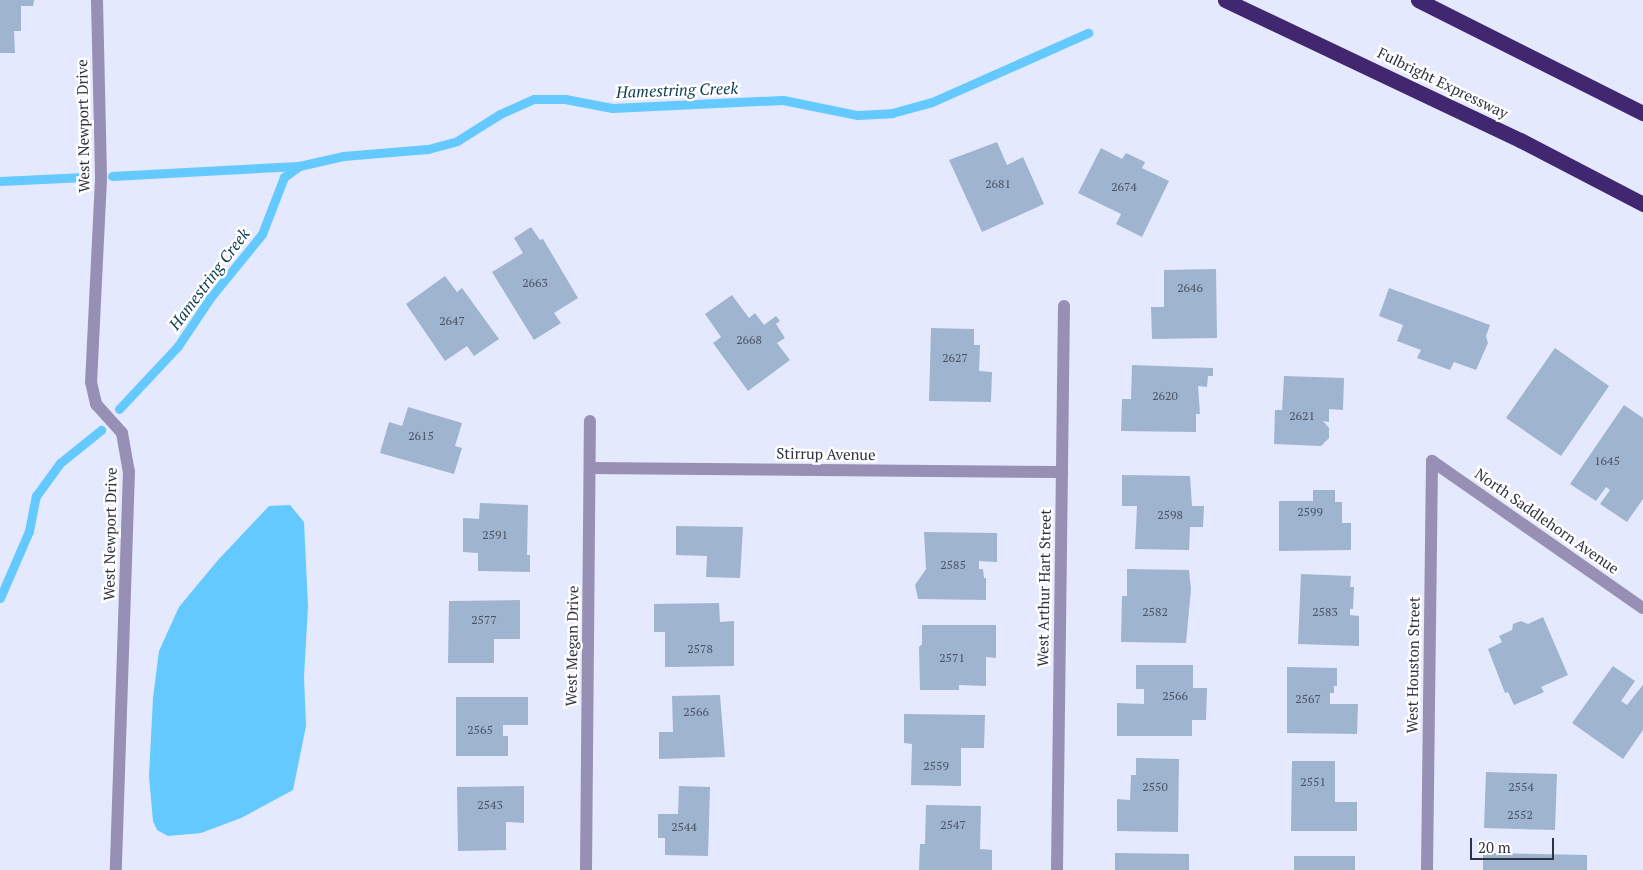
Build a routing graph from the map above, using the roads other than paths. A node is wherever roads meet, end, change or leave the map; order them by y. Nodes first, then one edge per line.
1 (97, 0) edge
2 (1225, 0) edge
3 (1418, 0) edge
4 (1643, 113) edge
5 (1643, 204) edge
6 (1064, 306) dead end
7 (590, 421) dead end
8 (1432, 461) joint
9 (590, 468) junction
10 (1062, 472) junction
11 (1643, 608) edge
12 (116, 870) edge
13 (586, 870) edge
14 (1056, 870) edge
15 (1426, 870) edge

1 - 12 street, West Newport Drive
2 - 5 highway, Fulbright Expressway
3 - 4 highway
6 - 10 street, West Arthur Hart Street
7 - 9 street, West Megan Drive
8 - 11 street, North Saddlehorn Avenue
8 - 15 street, West Houston Street
9 - 10 street, Stirrup Avenue
9 - 13 street, West Megan Drive
10 - 14 street, West Arthur Hart Street

